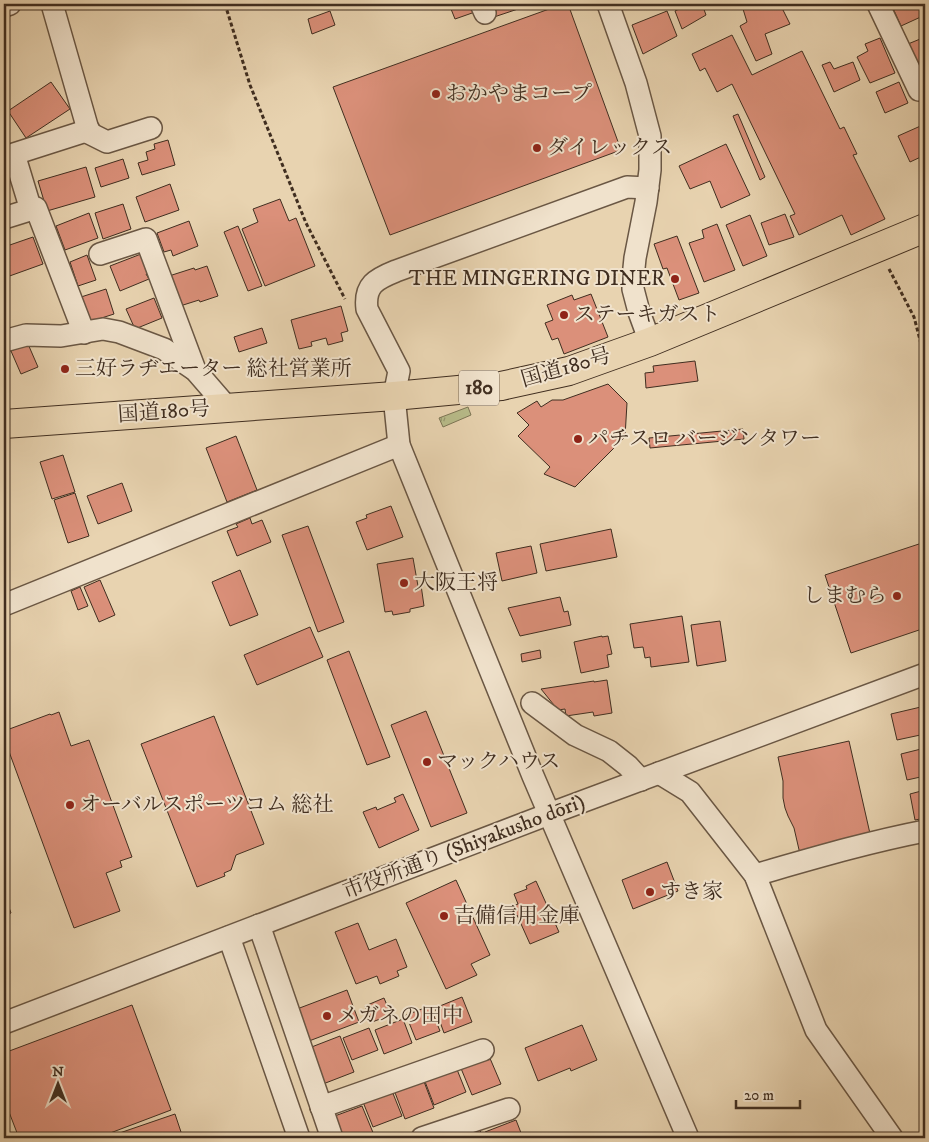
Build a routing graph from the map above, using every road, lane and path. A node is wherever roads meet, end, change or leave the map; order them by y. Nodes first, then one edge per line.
1 (10, 4) edge
2 (52, 4) edge
3 (225, 4) edge
4 (608, 4) edge
5 (878, 4) edge
6 (4, 6) edge
7 (925, 87) edge
8 (151, 128) dead end
9 (89, 130) junction
10 (648, 188) junction
11 (30, 210) junction
12 (4, 218) edge
13 (925, 228) edge
14 (100, 254) dead end
15 (885, 262) dead end
16 (347, 303) dead end
17 (84, 333) junction
18 (4, 341) edge
19 (650, 342) junction
20 (925, 359) edge
21 (195, 370) junction
22 (394, 396) junction
23 (227, 408) junction
24 (4, 424) edge
25 (399, 445) junction
26 (4, 605) edge
27 (925, 674) edge
28 (532, 703) dead end
29 (650, 776) junction
30 (549, 814) junction
31 (925, 832) edge
32 (755, 876) junction
33 (259, 925) junction
34 (229, 937) junction
35 (4, 1023) edge
36 (483, 1050) dead end
37 (321, 1107) junction
38 (509, 1109) dead end
39 (299, 1138) edge
40 (332, 1138) edge
41 (422, 1138) edge
42 (688, 1138) edge
43 (892, 1138) edge

1 - 6 street
2 - 9 street
3 - 16 path
4 - 10 street
5 - 7 street
8 - 9 street
9 - 11 street
10 - 19 street
10 - 22 street
11 - 12 street
11 - 17 street
13 - 19 highway, 国道180号 / 180
14 - 21 street
15 - 20 path
17 - 18 street
17 - 21 street
19 - 22 highway, 国道180号 / 180
21 - 23 street
22 - 23 highway, 国道180号 / 180
22 - 25 street
23 - 24 highway, 国道180号 / 180
25 - 26 street
25 - 30 street
27 - 29 street, 市役所通り (Shiyakusho dōri)
28 - 29 street
29 - 30 street, 市役所通り (Shiyakusho dōri)
29 - 32 street
30 - 33 street, 市役所通り (Shiyakusho dōri)
30 - 42 street
31 - 32 street
32 - 43 street
33 - 34 street, 市役所通り (Shiyakusho dōri)
33 - 37 street
34 - 35 street, 市役所通り (Shiyakusho dōri)
34 - 39 street
36 - 37 street
37 - 40 street
38 - 41 street

